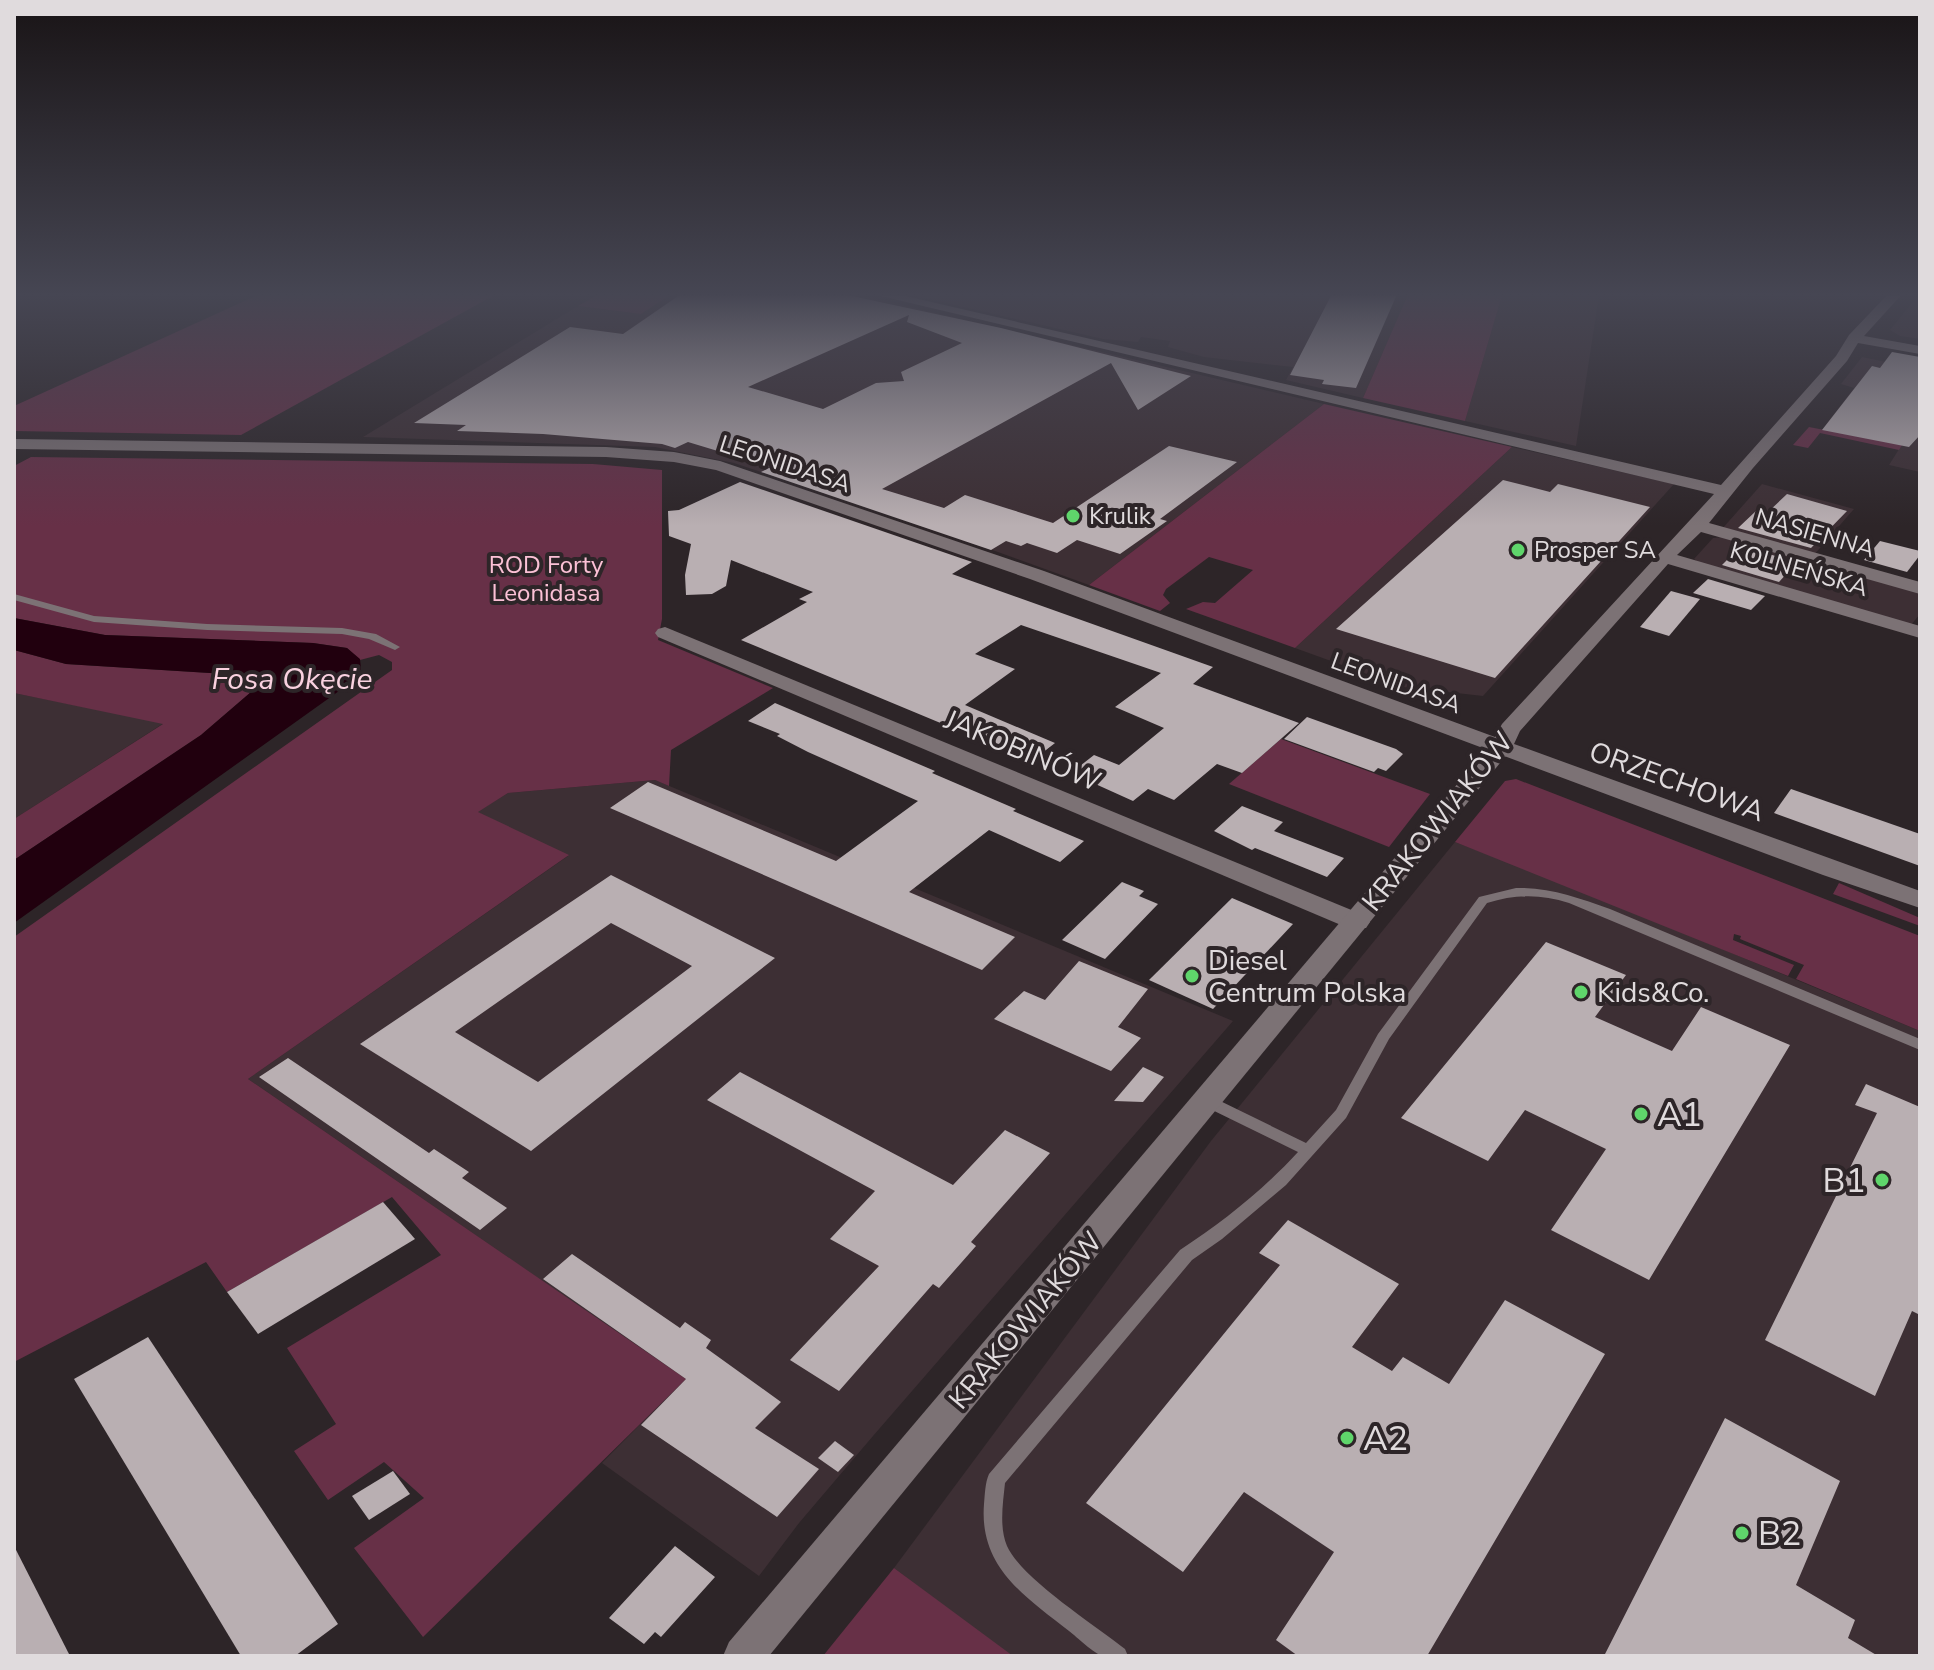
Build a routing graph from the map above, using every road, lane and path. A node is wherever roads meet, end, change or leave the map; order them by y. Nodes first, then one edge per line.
1 (1204, 370) edge
2 (1831, 370) edge
3 (14, 444) edge
4 (1724, 491) junction
5 (1698, 525) junction
6 (1664, 557) junction
7 (1920, 588) edge
8 (14, 597) edge
9 (1920, 632) edge
10 (665, 633) dead end
11 (395, 647) dead end
12 (1501, 747) junction
13 (1832, 870) junction
14 (1920, 900) edge
15 (1920, 910) edge
16 (1357, 922) junction
17 (1920, 1045) edge
18 (1207, 1101) junction
19 (1308, 1151) junction
20 (743, 1656) edge
21 (1118, 1656) edge

1 - 4 street
2 - 4 street, KRAKOWIAKÓW
3 - 12 street, LEONIDASA
4 - 5 street, KRAKOWIAKÓW
5 - 6 street, KRAKOWIAKÓW
5 - 7 street, NASIENNA
6 - 9 street, KOLNEŃSKA
6 - 12 street, KRAKOWIAKÓW
8 - 11 lane
10 - 16 street, JAKOBINÓW
12 - 13 street, ORZECHOWA
12 - 16 street, KRAKOWIAKÓW
13 - 14 street, ORZECHOWA
13 - 15 street, ORZECHOWA
16 - 18 street, KRAKOWIAKÓW
17 - 19 lane
18 - 19 lane
18 - 20 street, KRAKOWIAKÓW
19 - 21 lane

